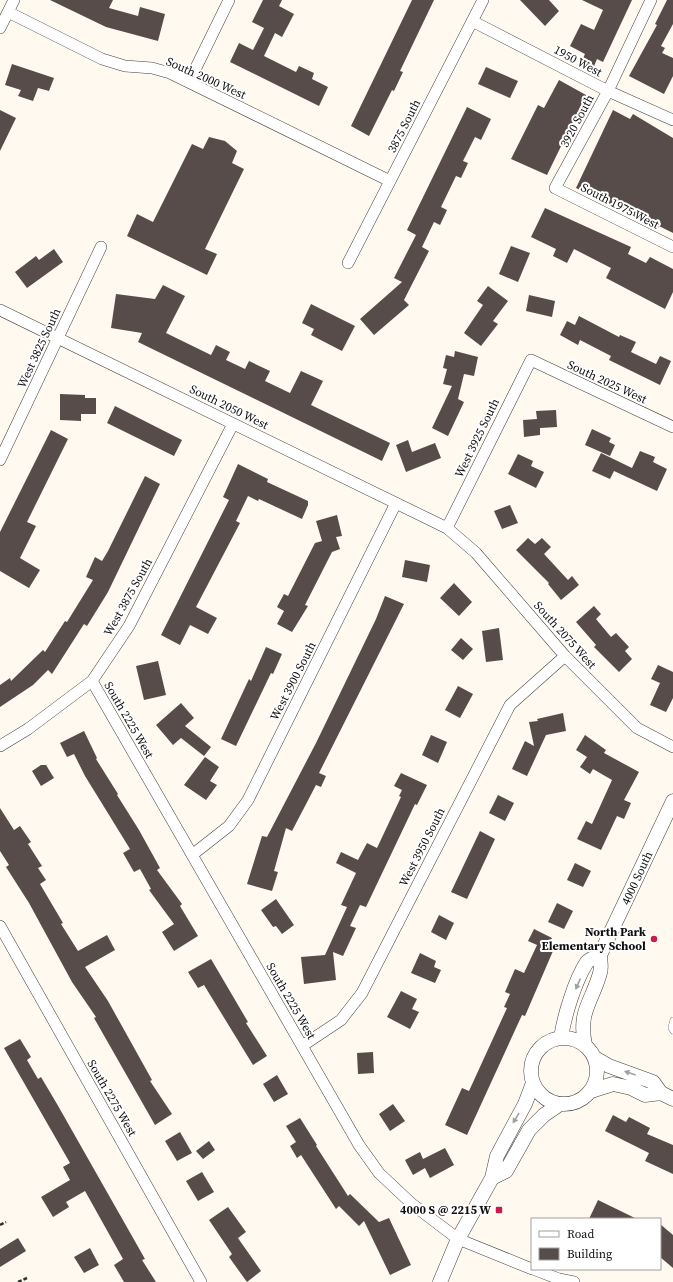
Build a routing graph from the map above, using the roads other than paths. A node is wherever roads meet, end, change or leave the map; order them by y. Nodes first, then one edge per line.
1 (14, 0) edge
2 (229, 0) edge
3 (483, 0) edge
4 (651, 0) edge
5 (8, 12) junction
6 (472, 21) junction
7 (0, 28) edge
8 (189, 82) junction
9 (608, 91) junction
10 (673, 120) edge
11 (390, 180) junction
12 (555, 188) joint
13 (101, 247) dead end
14 (673, 247) edge
15 (348, 264) dead end
16 (0, 310) edge
17 (58, 338) junction
18 (531, 360) joint
19 (233, 424) junction
20 (673, 427) edge
21 (0, 460) edge
22 (396, 503) junction
23 (447, 528) junction
24 (565, 656) junction
25 (92, 681) junction
26 (0, 746) edge
27 (673, 747) edge
28 (673, 800) edge
29 (192, 855) junction
30 (0, 926) edge
31 (600, 955) junction
32 (673, 1020) edge
33 (673, 1031) edge
34 (561, 1038) junction
35 (585, 1045) junction
36 (302, 1046) junction
37 (595, 1058) junction
38 (533, 1083) junction
39 (591, 1091) junction
40 (667, 1096) edge
41 (560, 1104) junction
42 (492, 1178) junction
43 (458, 1240) junction
44 (531, 1269) edge
45 (535, 1270) edge
46 (201, 1282) edge
47 (440, 1282) edge
48 (574, 1282) edge

1 - 5 street
2 - 8 street
3 - 6 street, 3875 South
4 - 9 street, 3920 South
5 - 7 street
5 - 8 street, South 2000 West
6 - 9 street, 1950 West
6 - 11 street, 3875 South
8 - 11 street, South 2000 West
9 - 10 street, 1950 West
9 - 12 street, 3920 South
11 - 15 street, 3875 South
12 - 14 street, South 1975 West
13 - 17 street, West 3825 South
16 - 17 street, South 2050 West
17 - 19 street, South 2050 West
17 - 21 street, West 3825 South
18 - 20 street, South 2025 West
18 - 23 street, West 3925 South
19 - 22 street, South 2050 West
19 - 25 street, West 3875 South
22 - 23 street, South 2050 West
22 - 29 street, West 3900 South
23 - 24 street, South 2075 West
24 - 27 street, South 2075 West
24 - 36 street, West 3950 South
25 - 26 street, West 3875 South
25 - 29 street, South 2225 West
28 - 31 street, 4000 South
29 - 36 street, South 2225 West
30 - 46 street, South 2275 West
31 -> 34 street, 4000 South
31 - 35 street, 4000 South
32 - 33 lane
34 - 35 street
34 - 38 street
35 - 37 street
36 - 43 street, South 2225 West
37 - 39 street
40 -> 37 street
38 - 41 street
38 -> 42 street
39 - 40 street
39 - 41 street
41 - 42 street
42 - 43 street
43 - 44 street, South 2225 West
43 - 47 street
45 - 48 street, South 2225 West

